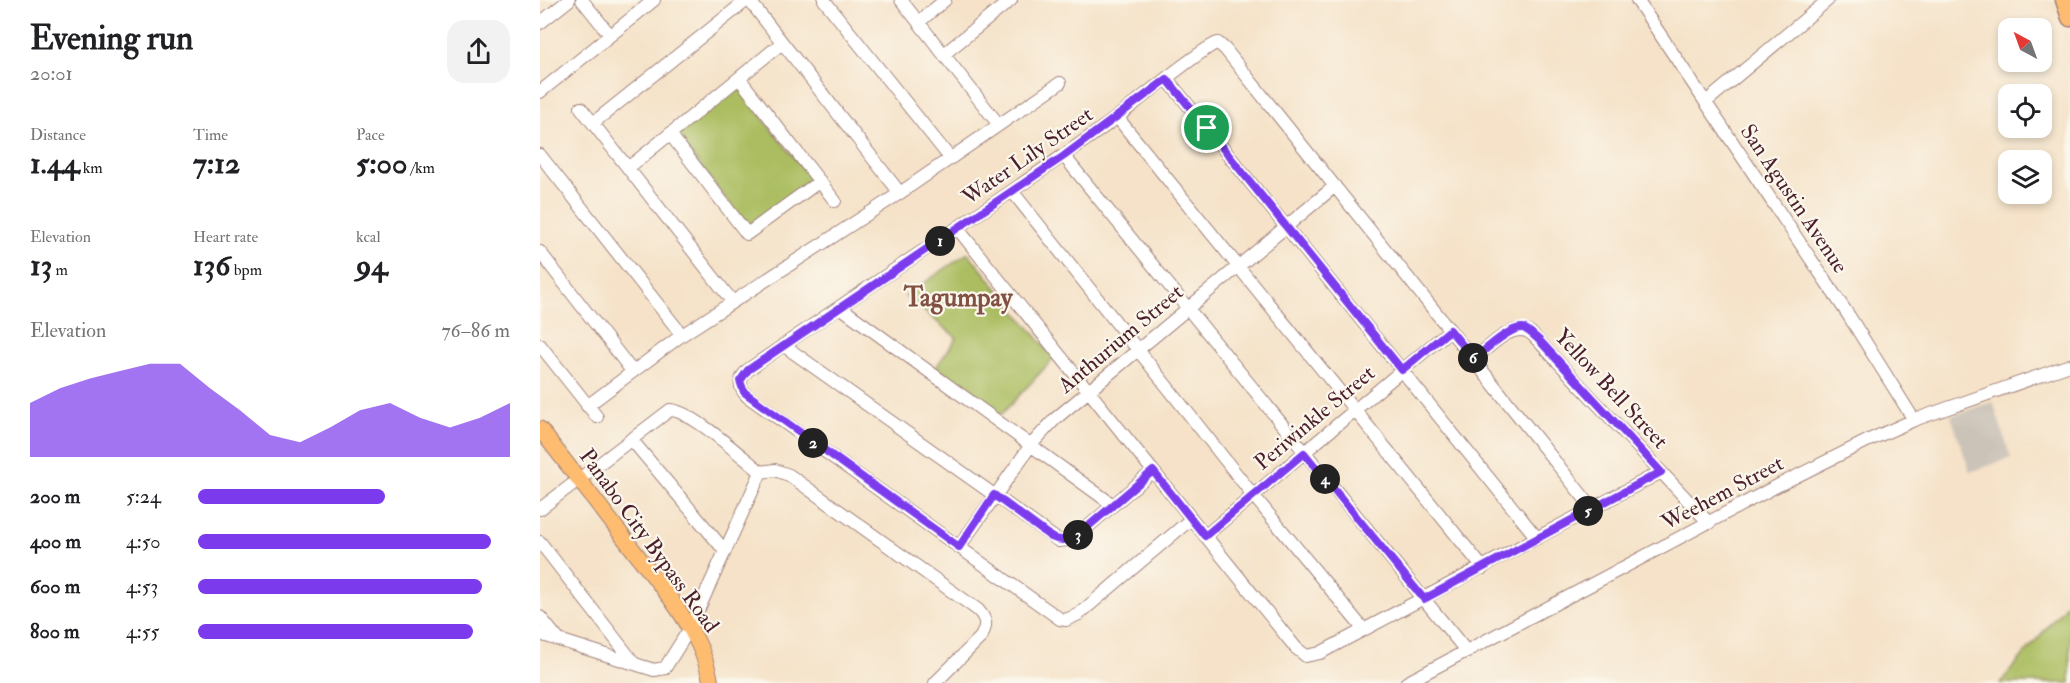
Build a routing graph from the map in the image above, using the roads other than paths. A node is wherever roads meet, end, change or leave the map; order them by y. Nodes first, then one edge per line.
1 (569, 0) edge
2 (582, 0) edge
3 (654, 0) edge
4 (748, 0) edge
5 (824, 0) edge
6 (901, 0) edge
7 (945, 0) edge
8 (1011, 0) edge
9 (1637, 0) edge
10 (1828, 0) edge
11 (2064, 0) edge
12 (2070, 18) edge
13 (918, 22) junction
14 (540, 23) edge
15 (610, 36) junction
16 (782, 43) junction
17 (944, 54) junction
18 (739, 78) junction
19 (1167, 79) junction
20 (1060, 83) dead end
21 (540, 92) edge
22 (1706, 102) junction
23 (581, 108) dead end
24 (1117, 117) junction
25 (593, 123) junction
26 (999, 125) junction
27 (670, 134) junction
28 (1064, 156) junction
29 (950, 158) junction
30 (542, 161) edge
31 (628, 168) junction
32 (820, 182) junction
33 (1335, 186) junction
34 (1012, 191) junction
35 (900, 193) junction
36 (835, 201) dead end
37 (1287, 227) junction
38 (958, 229) junction
39 (540, 252) edge
40 (1238, 268) junction
41 (732, 301) junction
42 (840, 307) junction
43 (1189, 309) junction
44 (1450, 330) junction
45 (682, 334) junction
46 (540, 345) edge
47 (783, 345) junction
48 (1138, 350) junction
49 (1474, 359) junction
50 (2070, 365) edge
51 (1402, 370) junction
52 (632, 371) junction
53 (1089, 392) junction
54 (588, 406) junction
55 (1354, 411) junction
56 (597, 417) dead end
57 (1914, 420) junction
58 (540, 429) edge
59 (630, 439) junction
60 (1031, 445) junction
61 (1304, 453) junction
62 (1153, 471) junction
63 (762, 472) junction
64 (1661, 472) junction
65 (579, 479) junction
66 (994, 495) junction
67 (1253, 495) junction
68 (1113, 505) junction
69 (540, 509) edge
70 (1593, 509) junction
71 (1191, 519) junction
72 (1708, 523) junction
73 (1205, 536) junction
74 (1537, 538) junction
75 (540, 542) edge
76 (959, 547) junction
77 (725, 551) junction
78 (1483, 568) junction
79 (1424, 599) junction
80 (540, 616) edge
81 (690, 628) junction
82 (1364, 630) junction
83 (540, 634) edge
84 (558, 639) junction
85 (1467, 652) junction
86 (634, 663) junction
87 (711, 683) edge
88 (935, 683) edge
89 (1406, 683) edge

1 - 14 street
2 - 15 street
3 - 15 street
4 - 16 street
4 - 25 street
5 - 29 street
6 - 13 street
7 - 13 street
8 - 17 street
9 - 22 street, San Agustin Avenue
10 - 22 street
11 - 12 highway
13 - 17 street
15 - 21 street
16 - 18 street
16 - 35 street
17 - 26 street
18 - 27 street
18 - 32 street
19 - 24 street, Water Lily Street
19 - 33 street, Water Lily Street
19 - 37 street
20 - 26 street
22 - 57 street, San Agustin Avenue
23 - 25 street
24 - 28 street, Water Lily Street
24 - 40 street
25 - 31 street
26 - 29 street
27 - 31 street
27 - 32 street
28 - 34 street, Water Lily Street
28 - 43 street
29 - 35 street
30 - 45 street
31 - 41 street
32 - 36 street
33 - 37 street, Anthurium Street
33 - 44 street
34 - 38 street, Water Lily Street
34 - 48 street
35 - 41 street
37 - 40 street, Anthurium Street
37 - 51 street
38 - 42 street, Water Lily Street
38 - 53 street
39 - 52 street
40 - 43 street, Anthurium Street
40 - 55 street
41 - 45 street
42 - 47 street, Water Lily Street
42 - 60 street
43 - 48 street, Anthurium Street
43 - 61 street
44 - 49 street
44 - 51 street, Periwinkle Street
45 - 52 street
46 - 54 street
47 - 66 street
47 - 76 street, Water Lily Street
48 - 53 street, Anthurium Street
48 - 67 street
49 - 64 street, Yellow Bell Street
49 - 70 street
50 - 57 street, Weehem Street
51 - 55 street, Periwinkle Street
51 - 74 street
52 - 54 street
53 - 60 street, Anthurium Street
53 - 62 street
54 - 56 street
55 - 61 street, Periwinkle Street
55 - 78 street
57 - 72 street, Weehem Street
58 - 65 main road, Panabo City Bypass Road
59 - 63 street
59 - 65 street
59 - 77 street
60 - 66 street, Anthurium Street
60 - 68 street
61 - 67 street, Periwinkle Street
61 - 79 street
62 - 68 street
62 - 71 street
63 - 77 street
63 - 88 street
64 - 70 street
64 - 72 street, Yellow Bell Street
65 - 69 street
65 - 81 main road, Panabo City Bypass Road
66 - 68 street
66 - 76 street, Anthurium Street
67 - 73 street, Periwinkle Street
67 - 82 street
70 - 74 street
71 - 73 street
71 - 76 street
72 - 85 street, Weehem Street
73 - 82 street
74 - 78 street
75 - 86 street
77 - 81 street
78 - 79 street
79 - 82 street
79 - 85 street
80 - 84 street
81 - 86 street
81 - 87 main road, Panabo City Bypass Road
83 - 84 street
84 - 86 street
85 - 89 street, Weehem Street

